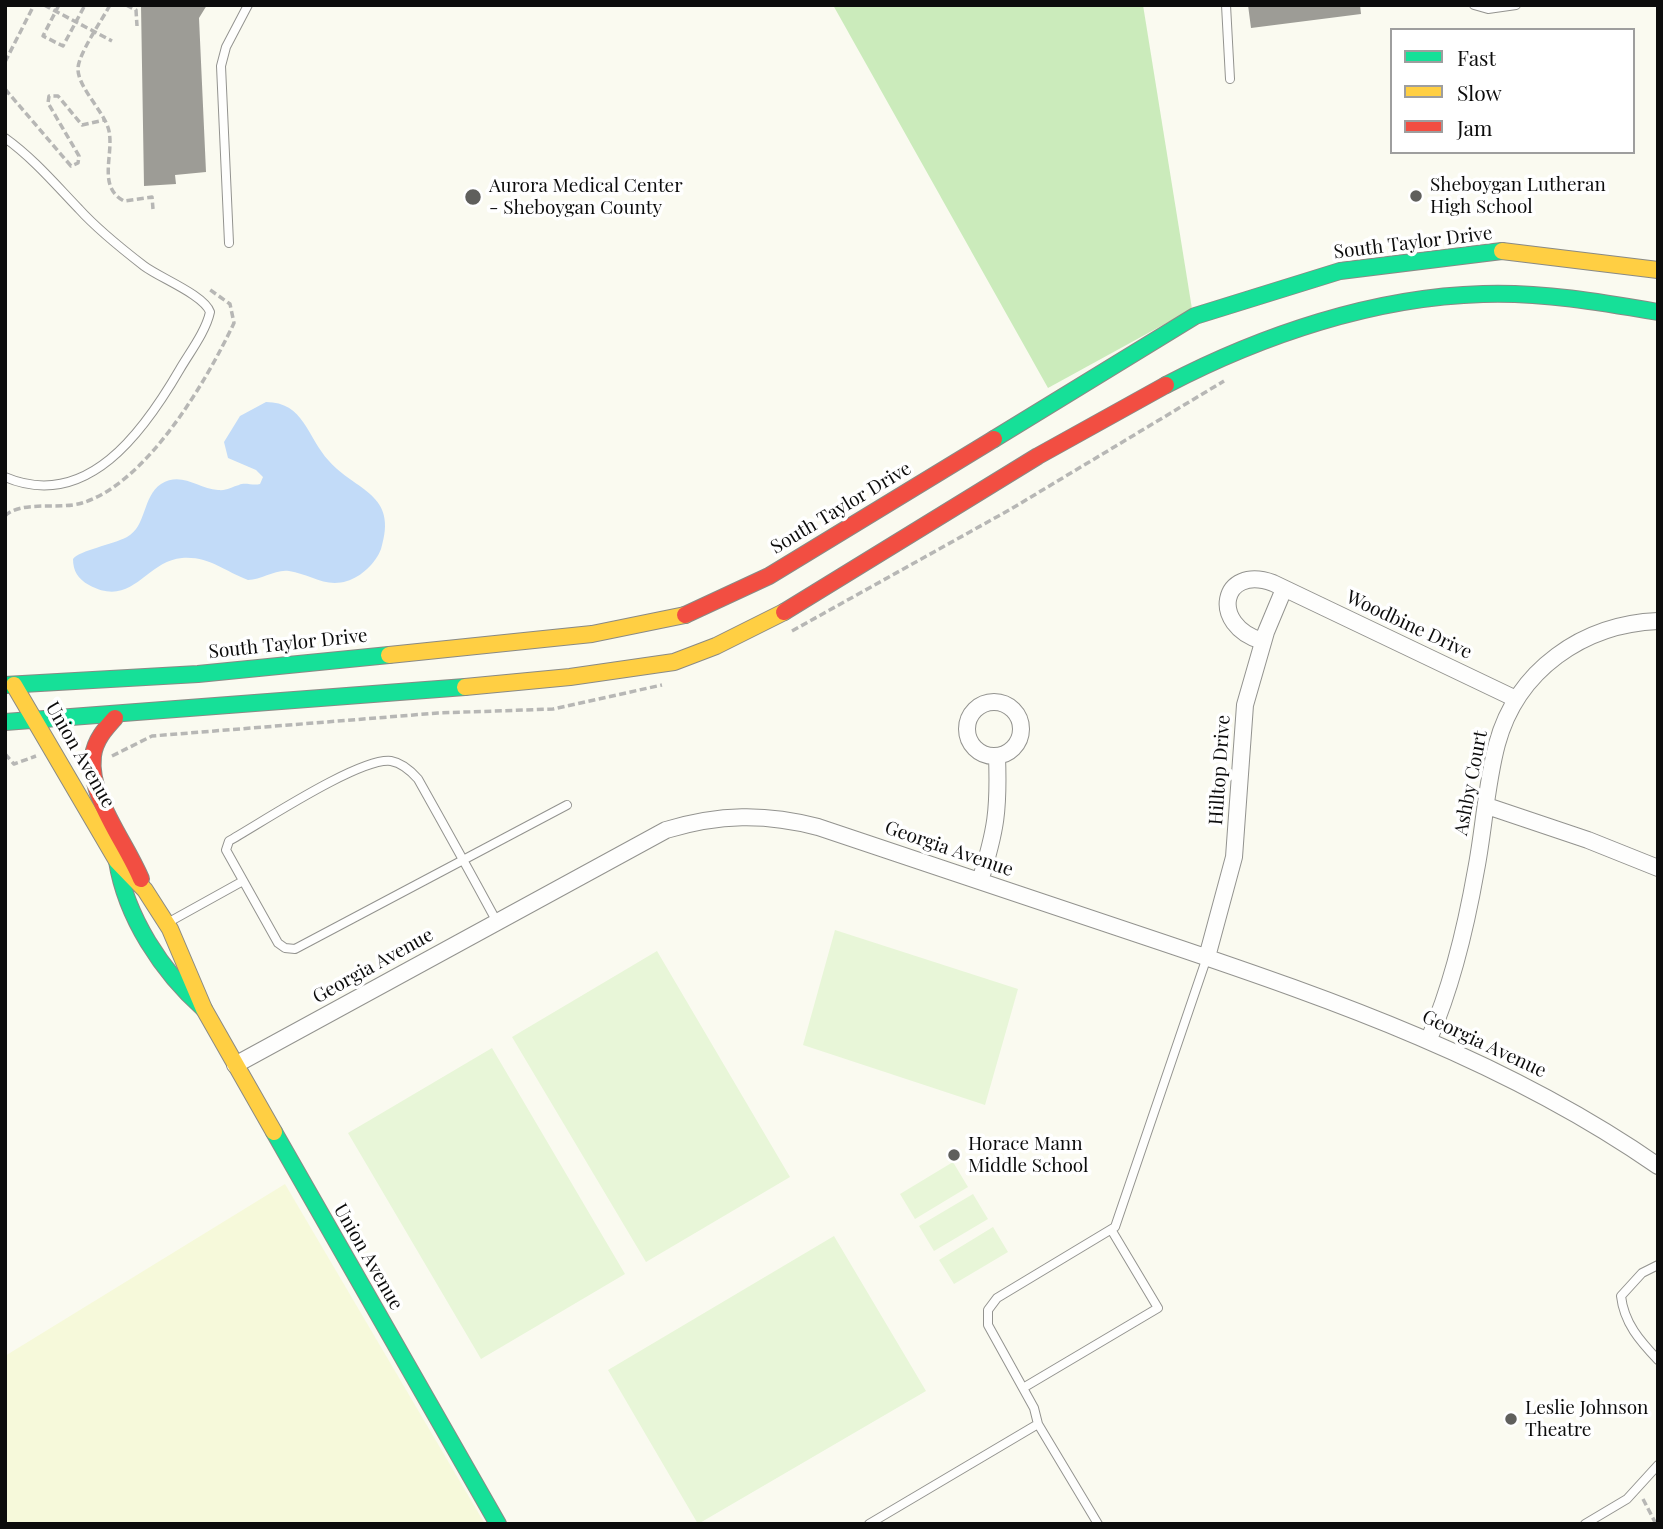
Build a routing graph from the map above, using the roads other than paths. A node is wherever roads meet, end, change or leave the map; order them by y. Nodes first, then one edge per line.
1 (248, 5) edge
2 (1226, 5) edge
3 (1474, 5) edge
4 (1516, 5) edge
5 (1230, 79) dead end
6 (5, 138) edge
7 (229, 243) dead end
8 (1658, 270) edge
9 (1658, 313) edge
10 (5, 477) edge
11 (1284, 589) junction
12 (1658, 621) edge
13 (1262, 641) junction
14 (5, 670) edge
15 (10, 685) edge
16 (1516, 699) junction
17 (115, 718) junction
18 (35, 720) junction
19 (5, 722) edge
20 (997, 756) dead end
21 (567, 804) dead end
22 (1487, 806) junction
23 (463, 860) junction
24 (117, 861) junction
25 (1658, 868) edge
26 (243, 881) junction
27 (981, 881) junction
28 (146, 893) junction
29 (498, 922) junction
30 (166, 923) junction
31 (1207, 957) junction
32 (204, 1009) junction
33 (1429, 1039) junction
34 (235, 1065) junction
35 (1658, 1166) edge
36 (1112, 1231) junction
37 (1658, 1265) edge
38 (1658, 1360) edge
39 (1023, 1388) junction
40 (1038, 1424) junction
41 (1658, 1465) edge
42 (498, 1524) edge
43 (869, 1524) edge
44 (1098, 1524) edge
45 (1585, 1524) edge

1 - 7 lane
2 - 5 lane
3 - 4 lane
6 - 10 lane
8 - 15 main road, South Taylor Drive
9 - 17 main road
11 - 13 street, Hilltop Drive
11 - 13 street
11 - 16 street, Woodbine Drive
12 - 16 street, Ashby Court
13 - 31 street, Hilltop Drive
14 - 15 street, Union Avenue
15 - 18 main road, Union Avenue
16 - 22 street, Ashby Court
17 - 18 main road
17 - 28 main road
18 - 19 main road
18 - 24 main road, Union Avenue
20 - 27 street
21 - 23 lane
22 - 25 street
22 - 33 street, Ashby Court
23 - 26 lane
23 - 26 lane
23 - 29 lane
24 - 28 main road, Union Avenue
24 - 32 main road, Union Avenue
26 - 30 lane
27 - 29 street, Georgia Avenue
27 - 31 street, Georgia Avenue
28 - 30 main road, Union Avenue
29 - 34 street, Georgia Avenue
30 - 32 main road, Union Avenue
31 - 33 street, Georgia Avenue
31 - 36 lane
32 - 34 main road, Union Avenue
33 - 35 street, Georgia Avenue
34 - 42 main road, Union Avenue
36 - 39 lane
36 - 39 lane
37 - 38 lane
39 - 40 lane
40 - 43 lane
40 - 44 lane
41 - 45 lane

